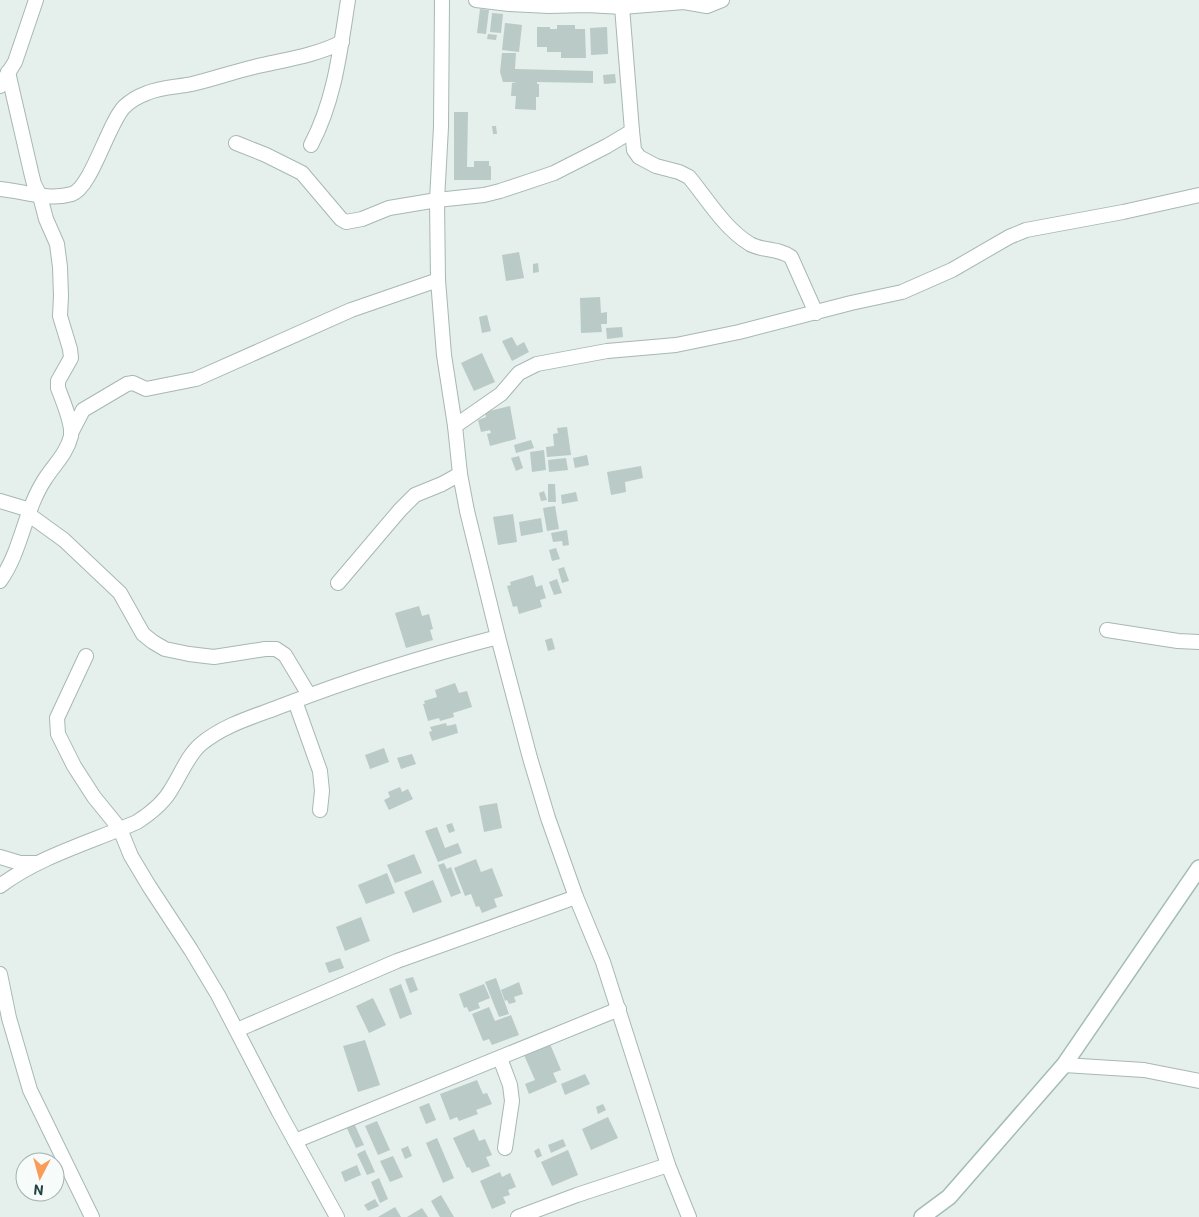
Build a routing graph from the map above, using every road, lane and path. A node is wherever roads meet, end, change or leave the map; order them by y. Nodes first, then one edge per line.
1 (36, 0) edge
2 (348, 0) edge
3 (442, 0) edge
4 (476, 0) edge
5 (722, 0) edge
6 (621, 3) edge
7 (342, 42) junction
8 (8, 72) junction
9 (0, 86) edge
10 (632, 131) junction
11 (236, 142) dead end
12 (311, 145) dead end
13 (0, 190) edge
14 (1199, 194) edge
15 (40, 196) junction
16 (437, 200) junction
17 (438, 280) junction
18 (816, 313) junction
19 (455, 426) junction
20 (71, 433) junction
21 (460, 474) junction
22 (0, 501) edge
23 (29, 512) junction
24 (0, 581) edge
25 (338, 583) dead end
26 (1107, 630) dead end
27 (498, 637) junction
28 (1199, 642) edge
29 (86, 656) dead end
30 (309, 695) junction
31 (294, 701) junction
32 (320, 810) dead end
33 (120, 829) junction
34 (0, 856) edge
35 (38, 864) junction
36 (1199, 868) edge
37 (0, 886) edge
38 (576, 897) junction
39 (0, 974) edge
40 (619, 1009) junction
41 (237, 1030) junction
42 (500, 1058) junction
43 (1064, 1065) junction
44 (1199, 1081) edge
45 (296, 1141) junction
46 (505, 1148) dead end
47 (668, 1165) junction
48 (92, 1217) edge
49 (337, 1217) edge
50 (518, 1217) edge
51 (689, 1217) edge
52 (922, 1217) edge

1 - 8 street
2 - 7 street
3 - 16 street
4 - 6 street
5 - 6 street
6 - 10 street
7 - 12 street
7 - 15 street
8 - 9 street
8 - 15 street
10 - 16 street
10 - 18 street
11 - 16 street
13 - 15 street
14 - 18 street
15 - 20 street
16 - 17 street
17 - 19 street
17 - 20 street
18 - 19 street
19 - 21 street
20 - 23 street
21 - 25 street
21 - 27 street
22 - 23 street
23 - 24 street
23 - 30 street
26 - 28 street
27 - 30 street
27 - 38 street
29 - 33 street
30 - 31 street
31 - 32 street
31 - 33 street
33 - 35 street
33 - 41 street
34 - 35 street
35 - 37 street
36 - 43 street
38 - 40 street
38 - 41 street
39 - 48 street
40 - 42 street
40 - 47 street
41 - 45 street
42 - 45 street
42 - 46 street
43 - 44 street
43 - 52 street
45 - 49 street
47 - 50 street
47 - 51 street

